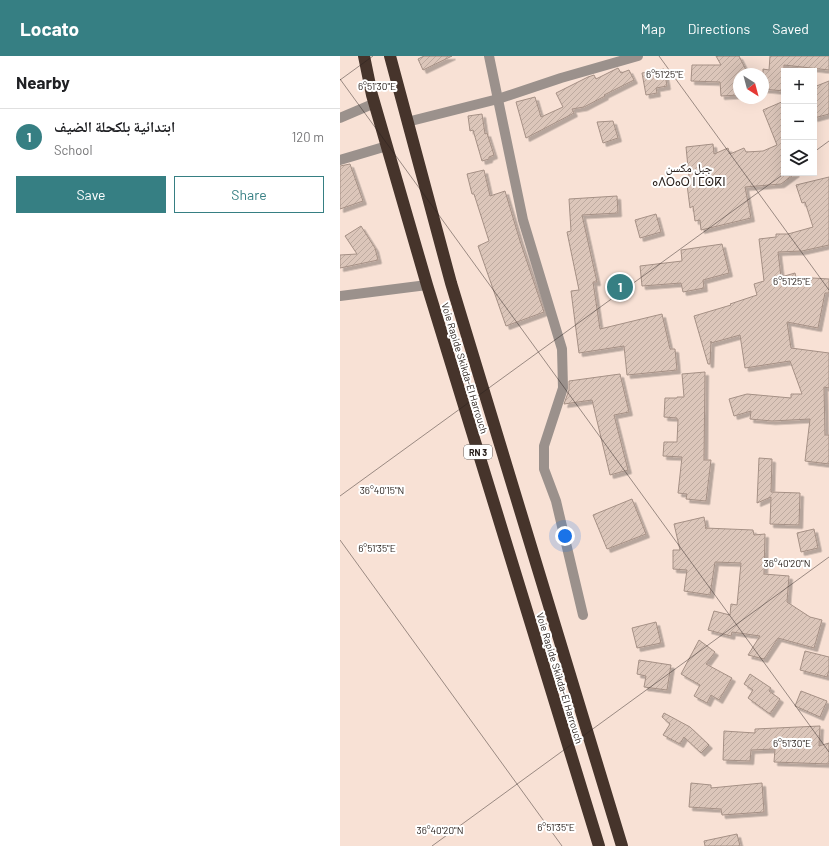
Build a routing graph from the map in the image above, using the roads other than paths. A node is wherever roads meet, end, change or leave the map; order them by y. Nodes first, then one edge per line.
1 (364, 56) edge
2 (390, 56) edge
3 (489, 56) edge
4 (638, 56) edge
5 (498, 99) junction
6 (375, 103) junction
7 (340, 118) edge
8 (407, 122) junction
9 (387, 146) junction
10 (340, 160) edge
11 (426, 285) junction
12 (340, 296) edge
13 (583, 615) dead end
14 (599, 846) edge
15 (622, 846) edge

1 - 6 highway, Voie Rapide Skikda-El Harrouch / RN 3
2 - 8 highway, Voie Rapide Skikda-El Harrouch / RN 3
3 - 5 street
4 - 5 street
5 - 8 street
5 - 13 street
6 - 7 street
6 - 9 highway, Voie Rapide Skikda-El Harrouch / RN 3
8 - 15 highway, Voie Rapide Skikda-El Harrouch / RN 3
9 - 10 street
9 - 11 highway, Voie Rapide Skikda-El Harrouch / RN 3
11 - 12 street
11 - 14 highway, Voie Rapide Skikda-El Harrouch / RN 3

